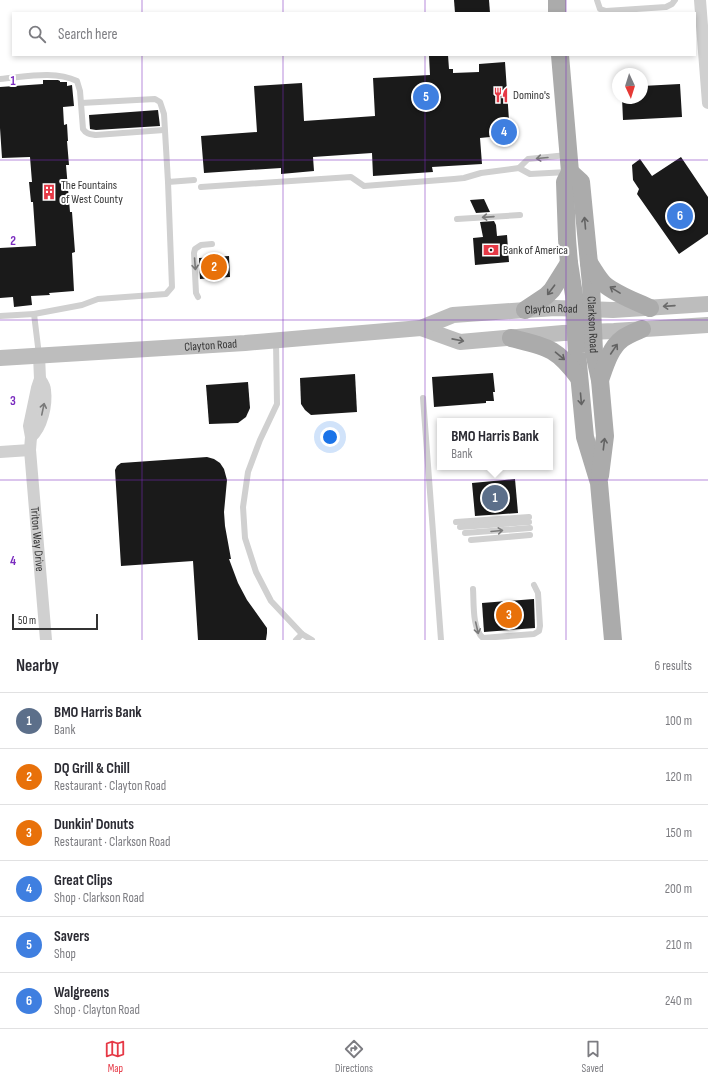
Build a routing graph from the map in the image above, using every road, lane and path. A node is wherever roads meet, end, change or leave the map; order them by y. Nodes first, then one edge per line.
1 (557, 0) edge
2 (597, 0) edge
3 (675, 0) edge
4 (700, 0) edge
5 (557, 12) edge
6 (701, 18) edge
7 (560, 56) edge
8 (0, 79) edge
9 (81, 103) junction
10 (708, 103) edge
11 (164, 130) junction
12 (569, 164) junction
13 (519, 168) junction
14 (194, 180) dead end
15 (168, 182) junction
16 (201, 187) dead end
17 (520, 215) dead end
18 (457, 219) dead end
19 (212, 244) dead end
20 (588, 261) junction
21 (569, 263) junction
22 (198, 296) dead end
23 (708, 304) edge
24 (650, 308) junction
25 (575, 309) junction
26 (525, 310) junction
27 (592, 310) junction
28 (34, 314) junction
29 (0, 316) edge
30 (708, 325) edge
31 (421, 328) junction
32 (642, 329) junction
33 (585, 332) junction
34 (511, 338) junction
35 (276, 340) junction
36 (39, 355) junction
37 (0, 358) edge
38 (579, 378) junction
39 (600, 380) junction
40 (424, 398) dead end
41 (30, 450) junction
42 (0, 452) edge
43 (599, 483) junction
44 (458, 525) dead end
45 (465, 533) dead end
46 (530, 535) dead end
47 (471, 540) dead end
48 (534, 586) dead end
49 (473, 589) dead end
50 (302, 634) junction
51 (46, 640) edge
52 (296, 640) edge
53 (312, 640) edge
54 (442, 640) edge
55 (613, 640) edge

1 - 5 main road
2 - 3 lane
4 - 6 street
6 - 10 street
7 - 12 main road, Clarkson Road
8 - 9 lane
9 - 11 lane
9 - 11 lane
11 - 15 lane
12 - 13 lane
12 -> 13 lane
20 -> 12 main road, Clarkson Road
12 - 21 main road, Clarkson Road
13 - 16 lane
14 - 15 lane
15 - 28 lane
17 -> 18 lane
19 -> 22 lane
24 -> 20 main road
20 - 27 main road, Clarkson Road
21 - 25 main road, Clarkson Road
21 -> 26 main road
23 -> 24 main road, Clayton Road
24 - 27 main road, Clayton Road
25 - 26 main road, Clayton Road
25 - 27 main road, Clayton Road
25 - 33 main road, Clarkson Road
26 - 31 main road, Clayton Road
27 - 33 main road, Clarkson Road
28 - 29 lane
28 - 36 lane
30 - 32 main road, Clayton Road
31 -> 34 main road, Clayton Road
31 - 35 main road, Clayton Road
32 - 33 main road, Clayton Road
39 -> 32 main road
33 - 34 main road, Clayton Road
33 - 38 main road, Clarkson Road
33 - 39 main road, Clarkson Road
34 -> 38 main road
35 - 36 main road, Clayton Road
35 - 50 lane
36 - 37 main road, Clayton Road
36 - 41 street, Triton Way Drive
38 -> 43 main road, Clarkson Road
43 -> 39 main road, Clarkson Road
40 - 54 lane
41 - 42 street
41 - 51 street, Triton Way Drive
43 - 55 main road, Clarkson Road
45 -> 44 lane
46 - 47 lane
49 -> 48 lane
50 - 52 lane
50 - 53 lane

